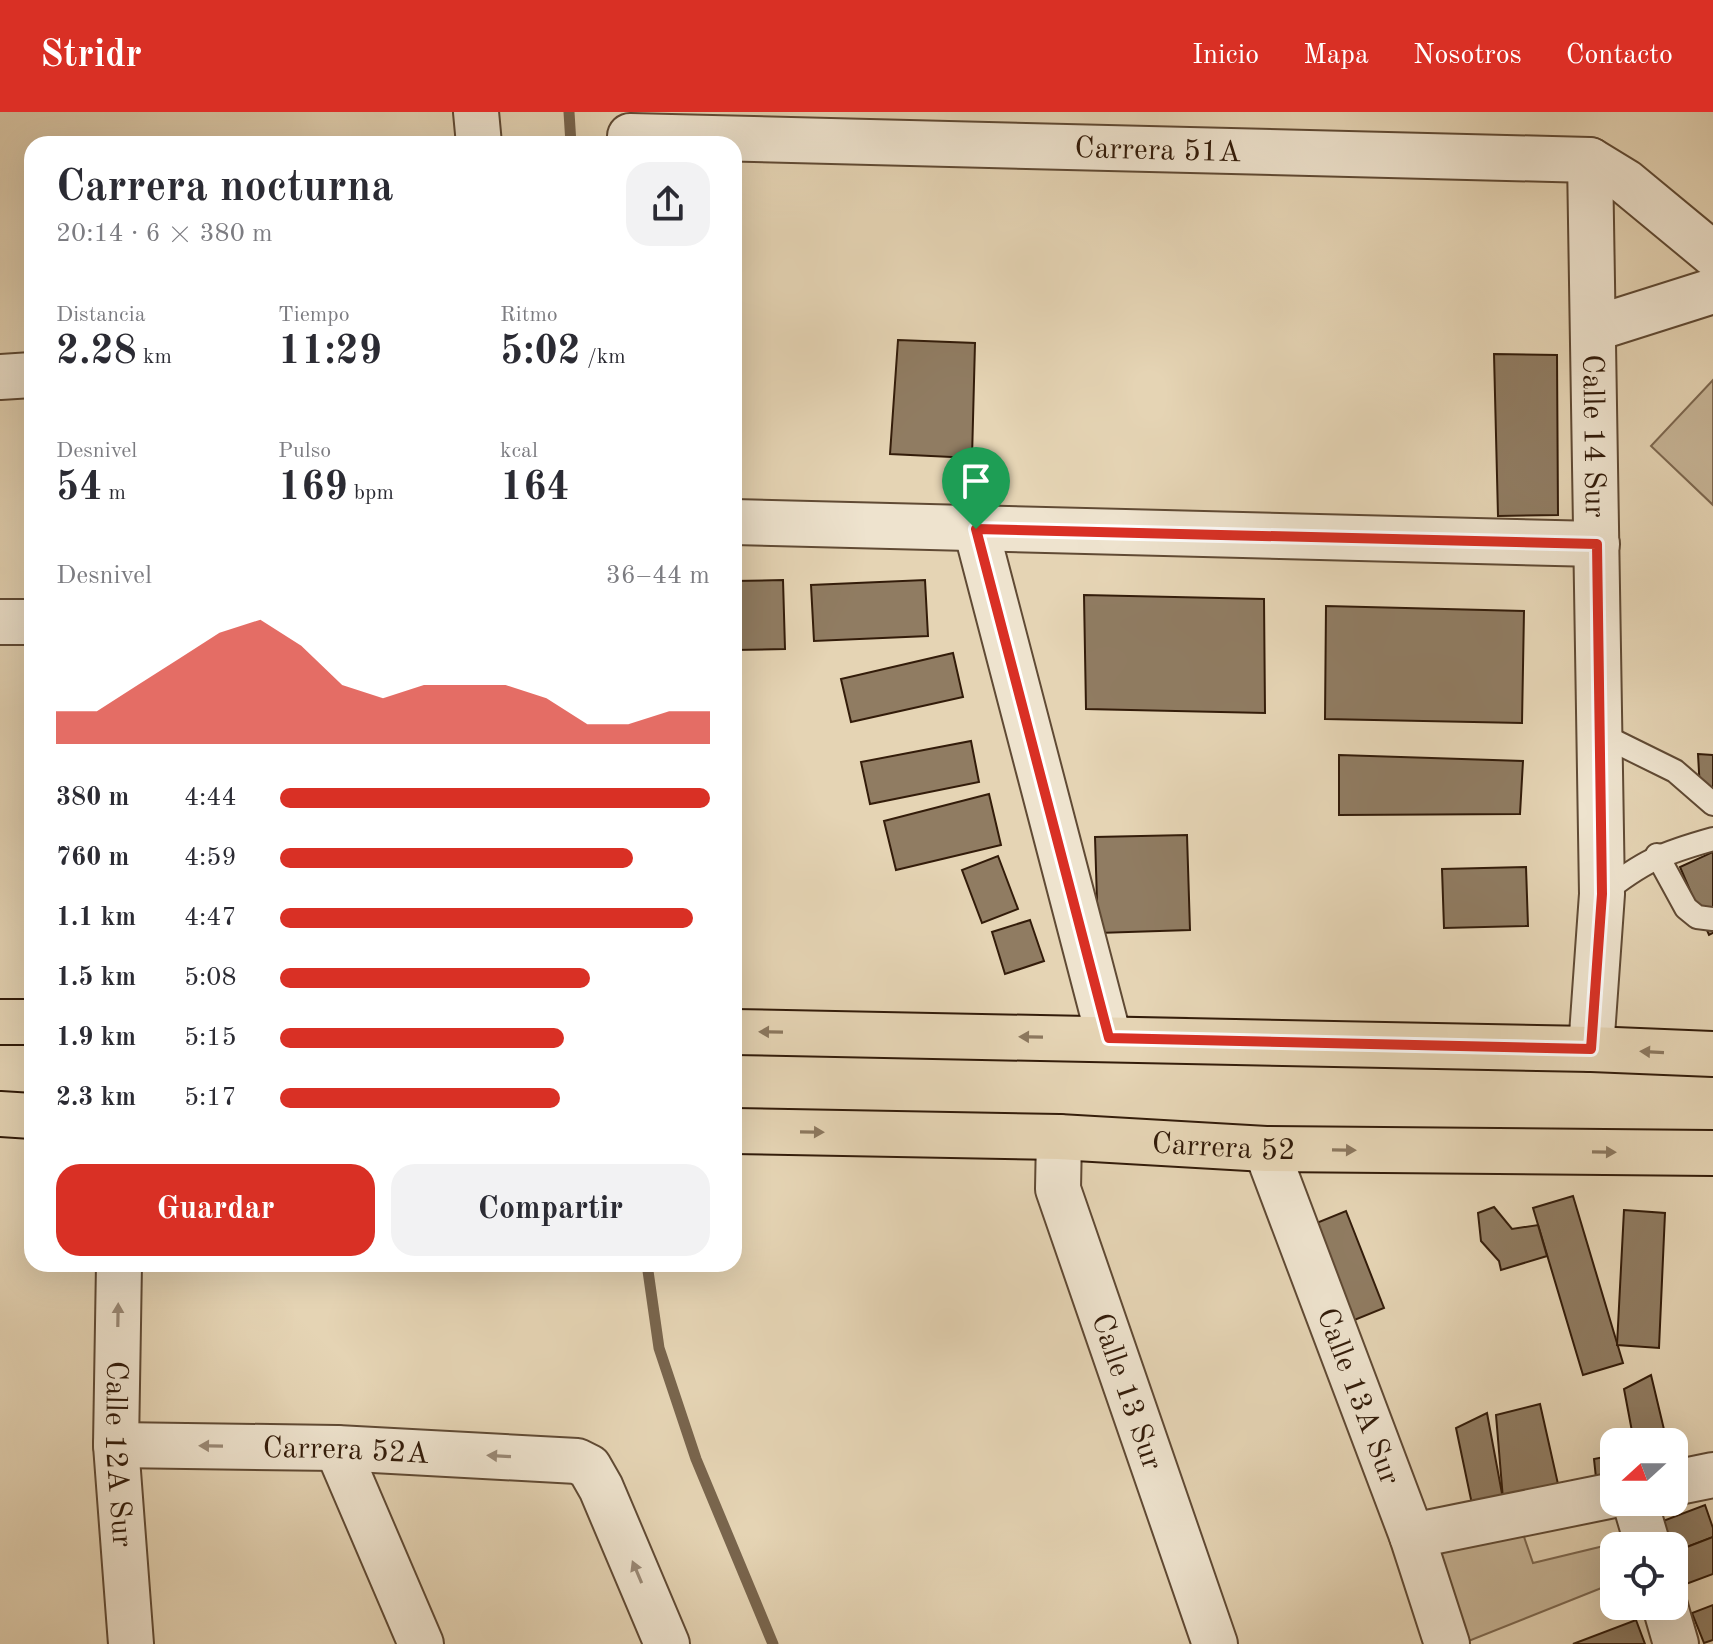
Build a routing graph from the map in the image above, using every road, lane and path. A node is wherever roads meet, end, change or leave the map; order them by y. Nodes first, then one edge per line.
1 (476, 112) edge
2 (629, 131) edge
3 (478, 136) edge
4 (1590, 160) junction
5 (1713, 254) edge
6 (1713, 291) edge
7 (1593, 329) junction
8 (24, 376) edge
9 (0, 377) edge
10 (742, 522) edge
11 (976, 529) junction
12 (1597, 544) junction
13 (0, 622) edge
14 (24, 622) edge
15 (1600, 734) junction
16 (1713, 804) edge
17 (1713, 839) edge
18 (1657, 855) junction
19 (1602, 894) junction
20 (1713, 919) edge
21 (0, 1022) edge
22 (24, 1022) edge
23 (742, 1032) edge
24 (1109, 1038) junction
25 (1591, 1049) junction
26 (1713, 1054) edge
27 (0, 1114) edge
28 (24, 1116) edge
29 (742, 1131) edge
30 (1059, 1137) junction
31 (1266, 1149) junction
32 (1713, 1153) edge
33 (119, 1272) edge
34 (116, 1445) junction
35 (337, 1448) junction
36 (1713, 1475) edge
37 (1688, 1480) edge
38 (1600, 1498) edge
39 (1412, 1536) junction
40 (1669, 1620) edge
41 (131, 1644) edge
42 (421, 1644) edge
43 (667, 1644) edge
44 (1215, 1644) edge
45 (1447, 1644) edge
46 (1676, 1644) edge

1 - 3 street
2 - 4 street, Carrera 51A
4 - 5 street
4 - 7 street, Calle 14 Sur
6 - 7 street
7 - 12 street, Calle 14 Sur
8 - 9 street
10 - 11 street
11 - 12 street
11 - 24 street
12 - 15 street, Calle 14 Sur
13 - 14 street
15 - 16 lane
15 - 19 street, Calle 14 Sur
17 - 18 lane
18 - 19 lane
18 - 20 lane
19 - 25 street, Calle 14 Sur
21 - 22 main road
24 -> 23 main road
24 - 25 main road
26 -> 25 main road
27 - 28 main road
29 -> 30 main road, Carrera 52
30 - 31 main road, Carrera 52
30 - 44 street, Calle 13 Sur
31 -> 32 main road, Carrera 52
31 - 39 street, Calle 13A Sur
34 -> 33 street, Calle 12A Sur
35 -> 34 street, Carrera 52A
34 - 41 street, Calle 12A Sur
35 - 42 street
43 -> 35 street, Carrera 52A
36 - 37 street
38 - 39 street
39 - 45 street, Calle 13A Sur
40 - 46 street

